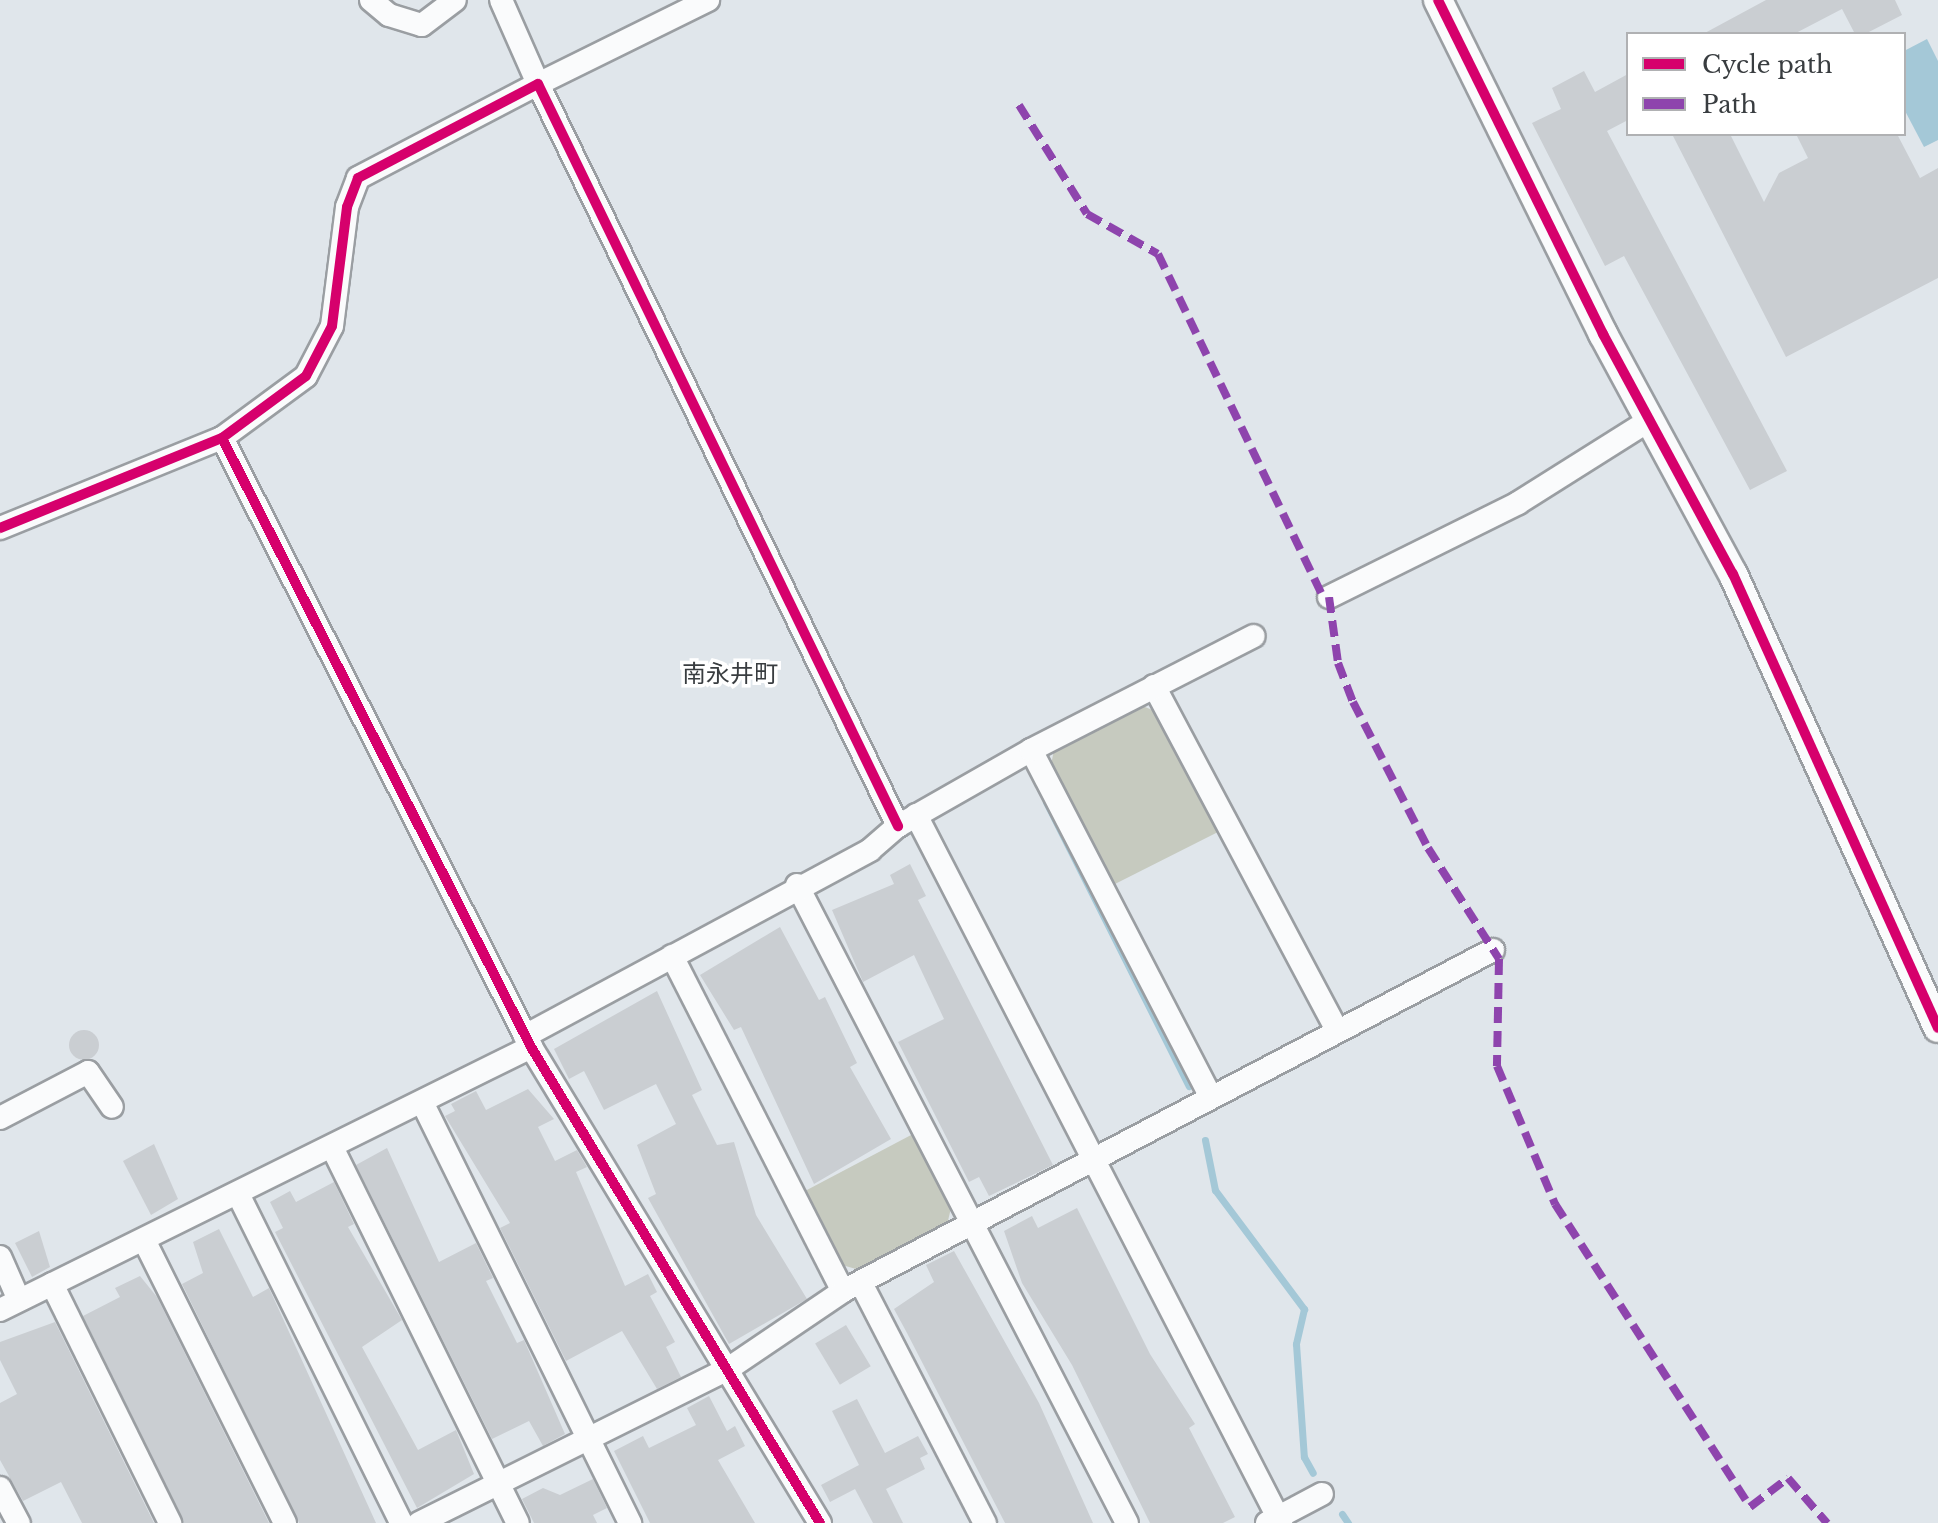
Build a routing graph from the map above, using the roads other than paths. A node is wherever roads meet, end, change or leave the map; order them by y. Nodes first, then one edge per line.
1 (371, 0) edge
2 (455, 0) edge
3 (501, 0) edge
4 (708, 0) edge
5 (1438, 0) edge
6 (538, 84) junction
7 (1637, 428) dead end
8 (222, 438) junction
9 (0, 528) edge
10 (1329, 597) dead end
11 (1254, 636) dead end
12 (1154, 686) junction
13 (1031, 750) junction
14 (907, 820) junction
15 (797, 885) junction
16 (1493, 950) dead end
17 (672, 956) junction
18 (1938, 1028) edge
19 (1337, 1030) junction
20 (528, 1042) junction
21 (1211, 1097) junction
22 (422, 1102) junction
23 (112, 1107) dead end
24 (0, 1118) edge
25 (332, 1147) junction
26 (1094, 1161) junction
27 (238, 1194) junction
28 (973, 1223) junction
29 (144, 1240) junction
30 (0, 1257) edge
31 (52, 1284) junction
32 (852, 1287) junction
33 (9, 1305) edge
34 (728, 1369) junction
35 (589, 1439) junction
36 (499, 1484) junction
37 (0, 1488) edge
38 (1322, 1494) dead end
39 (1275, 1521) edge
40 (19, 1523) edge
41 (170, 1523) edge
42 (285, 1523) edge
43 (401, 1523) edge
44 (419, 1523) edge
45 (518, 1523) edge
46 (630, 1523) edge
47 (820, 1523) edge
48 (985, 1523) edge
49 (1127, 1523) edge

1 - 2 street
3 - 6 street
4 - 6 street
5 - 18 street
6 - 8 street
6 - 14 street
7 - 10 street
8 - 9 street
8 - 20 street
11 - 12 street
12 - 13 street
12 - 19 street
13 - 14 street
13 - 21 street
14 - 15 street
14 - 26 street
15 - 17 street
15 - 28 street
16 - 19 street
17 - 20 street
17 - 32 street
19 - 21 street
20 - 22 street
20 - 34 street
21 - 26 street
22 - 25 street
22 - 35 street
23 - 24 street
25 - 27 street
25 - 36 street
26 - 28 street
26 - 39 street
27 - 29 street
27 - 43 street
28 - 32 street
28 - 49 street
29 - 31 street
29 - 42 street
30 - 33 street
31 - 33 street
31 - 41 street
32 - 34 street
32 - 48 street
34 - 35 street
34 - 47 street
35 - 36 street
35 - 46 street
36 - 44 street
36 - 45 street
37 - 40 street
38 - 39 street

